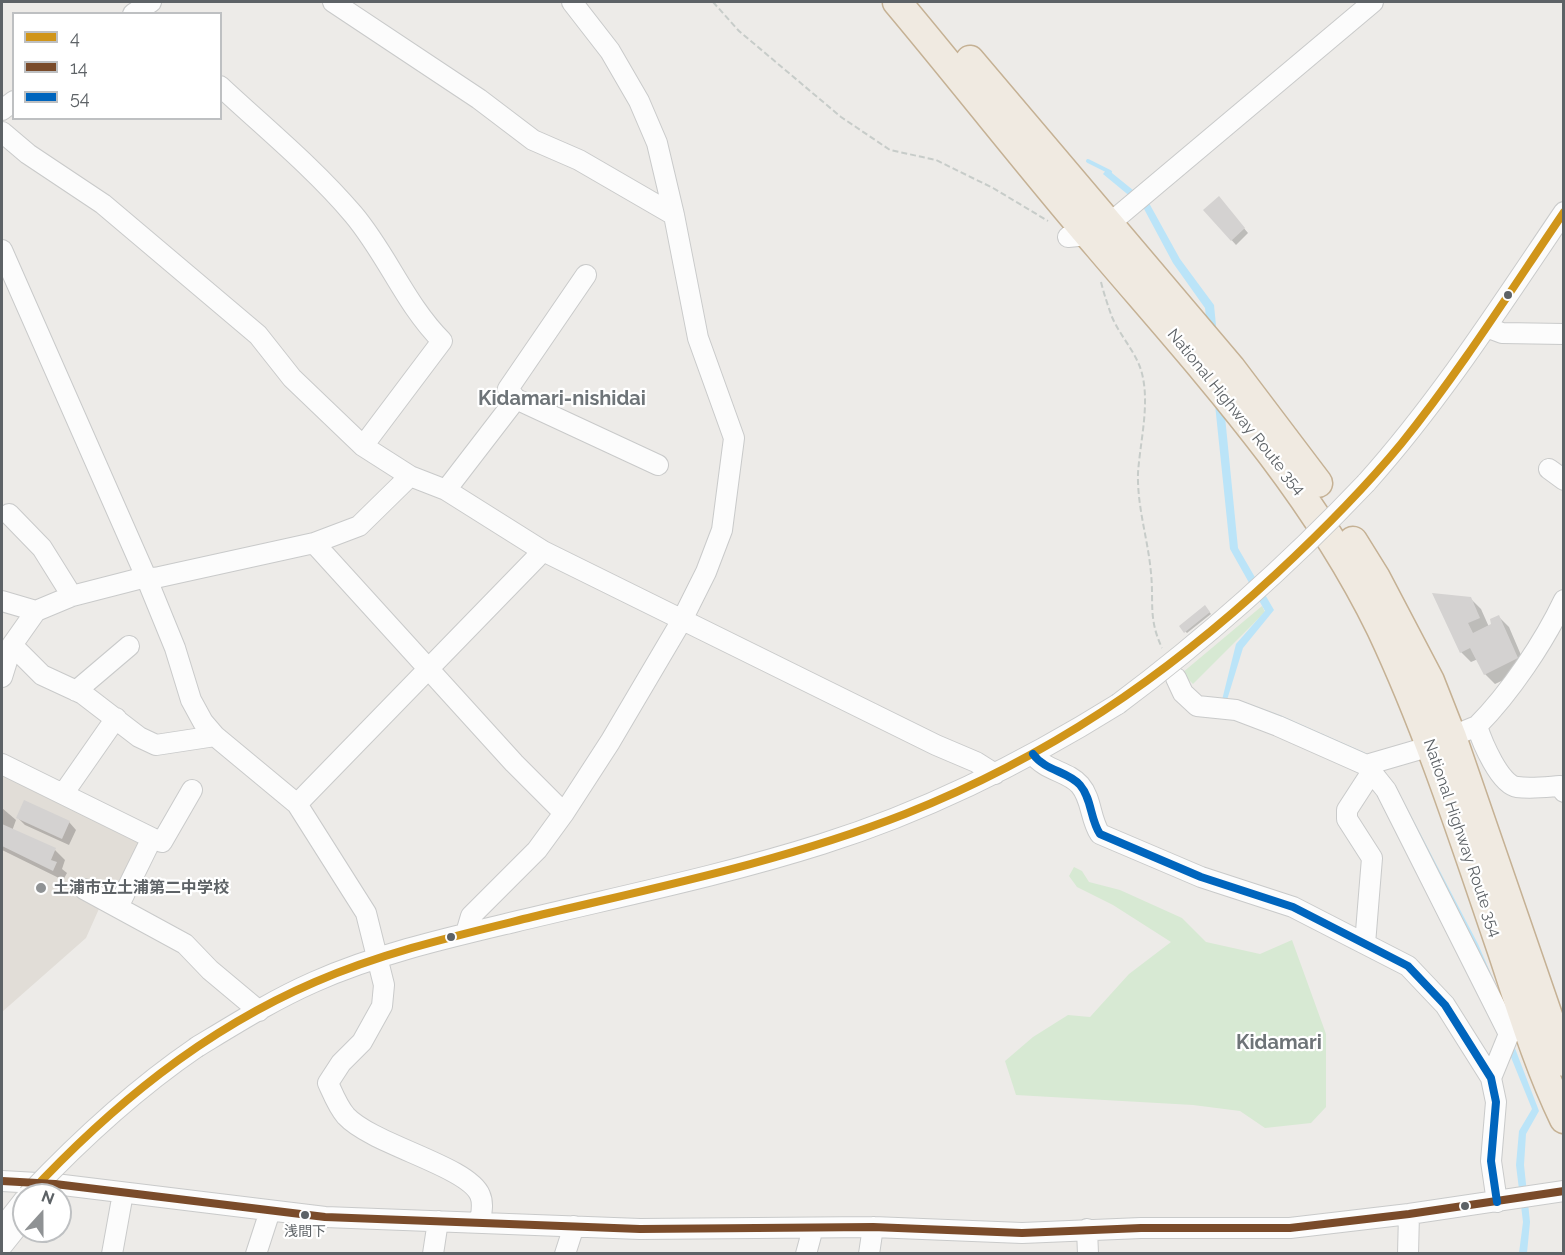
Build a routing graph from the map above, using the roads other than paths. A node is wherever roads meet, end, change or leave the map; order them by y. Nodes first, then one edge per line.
1 (333, 2) edge
2 (572, 2) edge
3 (897, 2) edge
4 (921, 2) edge
5 (1373, 2) edge
6 (222, 88) edge
7 (2, 132) edge
8 (1563, 212) edge
9 (674, 215) junction
10 (1088, 232) junction
11 (2, 250) edge
12 (586, 276) dead end
13 (1486, 327) junction
14 (1563, 334) edge
15 (516, 399) junction
16 (363, 446) junction
17 (658, 465) dead end
18 (410, 476) junction
19 (446, 490) junction
20 (9, 514) dead end
21 (314, 543) junction
22 (543, 551) junction
23 (146, 578) junction
24 (72, 596) junction
25 (1563, 600) edge
26 (2, 601) edge
27 (36, 611) junction
28 (682, 620) junction
29 (12, 645) junction
30 (129, 646) dead end
31 (428, 668) junction
32 (2, 677) edge
33 (1176, 678) road end
34 (76, 691) junction
35 (116, 718) junction
36 (215, 736) junction
37 (1453, 736) junction
38 (1033, 754) junction
39 (2, 764) edge
40 (1368, 769) junction
41 (995, 774) junction
42 (192, 790) dead end
43 (1563, 792) edge
44 (63, 794) junction
45 (297, 804) junction
46 (564, 813) junction
47 (152, 838) junction
48 (84, 889) dead end
49 (118, 907) junction
50 (466, 933) junction
51 (1365, 944) junction
52 (378, 959) junction
53 (259, 1011) junction
54 (1536, 1022) edge
55 (1563, 1062) edge
56 (1491, 1078) junction
57 (1563, 1119) edge
58 (39, 1183) edge
59 (72, 1191) edge
60 (1563, 1191) edge
61 (123, 1193) junction
62 (1497, 1202) junction
63 (270, 1211) junction
64 (12, 1215) edge
65 (1409, 1215) junction
66 (438, 1221) junction
67 (480, 1223) junction
68 (574, 1226) junction
69 (873, 1227) junction
70 (2, 1228) edge
71 (813, 1228) junction
72 (1087, 1230) junction
73 (12, 1234) edge
74 (2, 1246) edge
75 (112, 1254) edge
76 (256, 1254) edge
77 (433, 1254) edge
78 (564, 1254) edge
79 (806, 1254) edge
80 (869, 1254) edge
81 (1088, 1254) edge
82 (1408, 1254) edge

1 - 9 street
2 - 9 street
3 - 10 highway, National Highway Route 354
4 - 10 highway, National Highway Route 354
5 - 10 street
6 - 16 street
7 - 16 street
8 - 13 street
9 - 28 street
10 - 37 highway, National Highway Route 354
11 - 23 street
12 - 15 street
13 - 14 street
13 - 38 street, bridge
15 - 17 street
15 - 19 street
16 - 18 street
18 - 19 street
18 - 21 street
19 - 22 street
20 - 24 street
21 - 23 street
21 - 31 street
22 - 28 street
22 - 31 street
23 - 24 street
23 - 36 street
24 - 27 street
25 - 37 street
26 - 27 street
27 - 29 street
28 - 41 street
28 - 46 street
29 - 32 street
29 - 34 street
30 - 34 street
31 - 45 street
31 - 46 street
33 - 40 street
34 - 35 street
35 - 36 street
35 - 44 street
36 - 45 street
37 - 40 street
37 - 43 street
37 - 54 highway, National Highway Route 354
38 - 41 street
38 - 51 street
39 - 44 street
40 - 51 street
40 - 54 street
41 - 50 street
42 - 47 street
44 - 47 street
45 - 52 street
46 - 50 street
47 - 49 street
48 - 49 street
49 - 53 street
50 - 52 street
51 - 56 street
52 - 53 street
52 - 67 street
53 - 58 street, bridge
54 - 55 highway, National Highway Route 354
54 - 56 street
54 - 57 highway, National Highway Route 354
56 - 62 street
59 - 61 street
60 - 62 street
61 - 63 street
61 - 75 street
62 - 65 street
63 - 66 street
63 - 76 street
64 - 70 street
65 - 72 street
65 - 82 street
66 - 67 street
66 - 77 street
67 - 68 street
68 - 71 street
68 - 78 street
69 - 71 street
69 - 72 street
69 - 80 street
71 - 79 street
72 - 81 street
73 - 74 street

